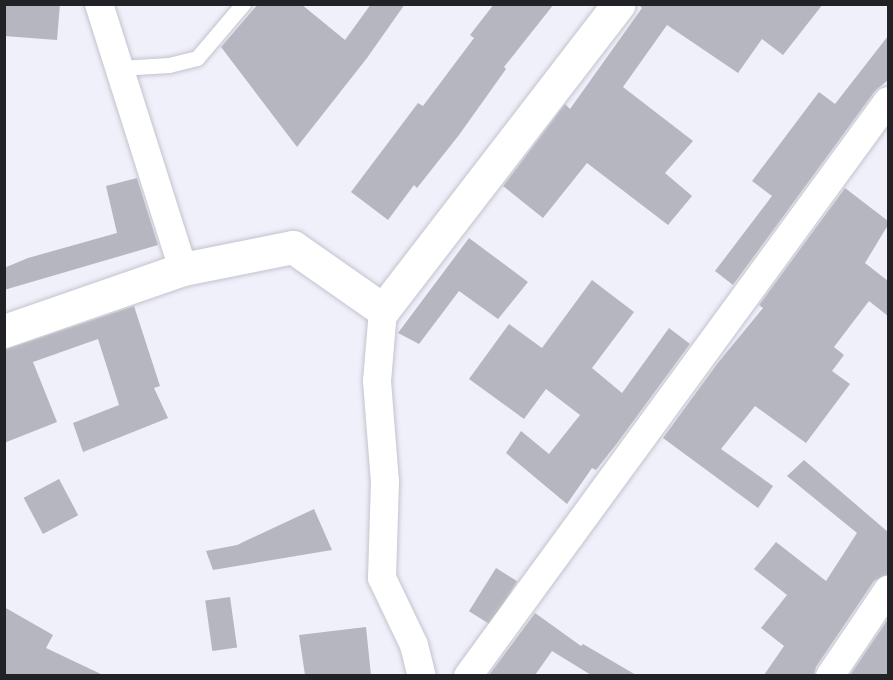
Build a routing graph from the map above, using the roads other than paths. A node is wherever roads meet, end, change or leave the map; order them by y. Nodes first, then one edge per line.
1 (99, 4) edge
2 (243, 4) edge
3 (619, 4) edge
4 (119, 68) junction
5 (888, 101) edge
6 (183, 269) junction
7 (383, 310) junction
8 (4, 331) edge
9 (888, 590) edge
10 (422, 675) edge
11 (468, 675) edge
12 (830, 675) edge

1 - 4 street
2 - 4 lane
3 - 7 street
4 - 6 street
5 - 11 street
6 - 7 street
6 - 8 street
7 - 10 street
9 - 12 street

